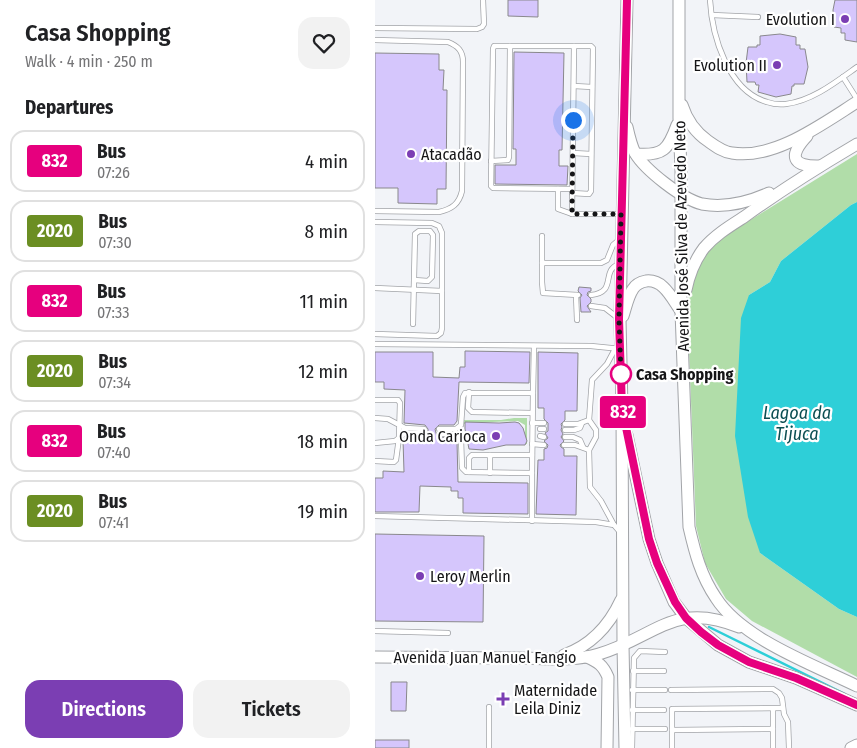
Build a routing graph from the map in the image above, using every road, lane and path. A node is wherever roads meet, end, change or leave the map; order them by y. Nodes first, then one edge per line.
1 (483, 0) edge
2 (627, 0) edge
3 (679, 0) edge
4 (710, 0) edge
5 (712, 15) junction
6 (758, 17) dead end
7 (375, 28) edge
8 (375, 40) edge
9 (510, 46) junction
10 (574, 46) junction
11 (855, 68) edge
12 (857, 76) edge
13 (843, 77) junction
14 (574, 86) junction
15 (592, 87) junction
16 (679, 96) junction
17 (857, 101) edge
18 (623, 115) junction
19 (679, 118) junction
20 (816, 128) junction
21 (857, 144) edge
22 (573, 153) junction
23 (591, 154) junction
24 (636, 154) junction
25 (491, 161) junction
26 (821, 166) junction
27 (796, 181) junction
28 (558, 189) junction
29 (572, 191) junction
30 (680, 194) junction
31 (375, 211) edge
32 (572, 214) junction
33 (621, 214) junction
34 (375, 222) edge
35 (542, 236) dead end
36 (621, 238) junction
37 (542, 263) junction
38 (620, 263) junction
39 (414, 280) junction
40 (375, 288) edge
41 (413, 290) junction
42 (442, 292) junction
43 (591, 295) dead end
44 (591, 306) dead end
45 (681, 311) junction
46 (577, 320) dead end
47 (620, 322) junction
48 (413, 324) dead end
49 (375, 334) edge
50 (375, 344) edge
51 (534, 346) junction
52 (618, 349) junction
53 (469, 392) junction
54 (533, 393) junction
55 (375, 400) edge
56 (622, 408) junction
57 (532, 413) junction
58 (375, 418) edge
59 (589, 420) junction
60 (532, 423) junction
61 (544, 423) dead end
62 (582, 423) junction
63 (565, 424) dead end
64 (400, 425) junction
65 (565, 430) dead end
66 (565, 437) dead end
67 (399, 438) junction
68 (375, 443) edge
69 (532, 444) junction
70 (544, 444) dead end
71 (564, 445) dead end
72 (583, 447) junction
73 (589, 450) junction
74 (490, 455) junction
75 (532, 455) junction
76 (375, 462) edge
77 (469, 472) junction
78 (490, 473) junction
79 (531, 473) junction
80 (375, 516) edge
81 (531, 521) junction
82 (614, 525) junction
83 (623, 536) junction
84 (623, 595) junction
85 (686, 618) junction
86 (375, 631) edge
87 (750, 631) junction
88 (448, 632) dead end
89 (623, 645) junction
90 (665, 652) dead end
91 (375, 657) edge
92 (587, 657) junction
93 (553, 659) junction
94 (633, 671) junction
95 (664, 671) dead end
96 (857, 686) edge
97 (632, 690) junction
98 (665, 690) dead end
99 (671, 690) dead end
100 (857, 705) edge
101 (489, 707) dead end
102 (783, 708) junction
103 (773, 709) junction
104 (632, 710) junction
105 (664, 710) dead end
106 (630, 726) junction
107 (665, 729) dead end
108 (773, 729) junction
109 (672, 730) junction
110 (857, 745) edge
111 (489, 748) edge
112 (607, 748) edge
113 (625, 748) edge
114 (632, 748) edge
115 (672, 748) edge
116 (773, 748) edge
117 (789, 748) edge
118 (851, 748) edge

1 - 7 lane
2 - 18 street
3 - 16 street, Avenida José Silva de Azevedo Neto
4 - 5 lane
5 - 6 lane
5 - 13 lane
8 - 31 lane
9 - 10 lane
9 - 25 lane
9 - 25 lane
10 - 14 lane
10 - 15 lane
11 - 12 lane
11 - 13 lane
13 - 17 lane
14 - 15 lane
14 - 22 lane
15 - 23 lane
16 - 19 street, Avenida José Silva de Azevedo Neto
16 - 20 street
17 - 20 street
18 - 24 street
18 - 33 street
19 - 24 street
19 - 30 street, Avenida José Silva de Azevedo Neto
20 - 26 street
21 - 26 street
22 - 23 lane
22 - 29 lane
23 - 29 lane
24 - 30 street
25 - 28 lane
26 - 27 street
27 - 30 street
27 - 45 street
28 - 29 lane
28 - 32 lane
29 - 32 lane
30 - 45 street, Avenida José Silva de Azevedo Neto
32 - 33 lane
33 - 36 street
34 - 42 lane
35 - 37 lane
36 - 37 lane
36 - 38 street
37 - 46 lane
38 - 43 lane
38 - 47 street
39 - 39 lane
39 - 41 lane
40 - 41 lane
41 - 42 lane
41 - 48 lane
42 - 49 lane
44 - 47 lane
45 - 47 street
45 - 87 street, Avenida José Silva de Azevedo Neto
47 - 52 street
50 - 51 lane
51 - 52 lane
51 - 54 lane
52 - 56 street
52 - 59 lane
53 - 54 lane
53 - 57 lane
53 - 77 lane
54 - 57 lane
55 - 64 lane
56 - 83 street
56 - 85 street
57 - 60 lane
58 - 64 lane
59 - 62 lane
59 - 73 lane
60 - 61 lane
60 - 69 lane
62 - 63 lane
62 - 65 lane
64 - 67 lane
64 - 67 lane
66 - 72 lane
67 - 68 lane
67 - 76 lane
69 - 70 lane
69 - 75 lane
71 - 72 lane
72 - 73 lane
73 - 82 lane
74 - 75 lane
74 - 77 lane
74 - 78 lane
75 - 79 lane
77 - 78 lane
78 - 79 lane
79 - 81 lane
80 - 81 lane
81 - 82 lane
82 - 83 lane
83 - 84 street
84 - 89 street
84 - 93 street
85 - 87 street, Avenida Juan Manuel Fangio
85 - 89 street, Avenida Juan Manuel Fangio
85 - 100 street
86 - 88 lane
87 - 96 street, Avenida José Silva de Azevedo Neto
89 - 92 street, Avenida Juan Manuel Fangio
89 - 106 street
90 - 94 lane
91 - 93 street, Avenida Juan Manuel Fangio
92 - 93 street, Avenida Juan Manuel Fangio
92 - 112 street
94 - 95 lane
94 - 97 lane
97 - 98 lane
97 - 104 lane
99 - 102 lane
101 - 111 lane
102 - 103 lane
102 - 117 lane
103 - 108 lane
103 - 109 lane
104 - 105 lane
104 - 106 lane
106 - 107 lane
106 - 113 street
106 - 114 lane
108 - 109 lane
108 - 116 lane
109 - 115 lane
110 - 118 street

